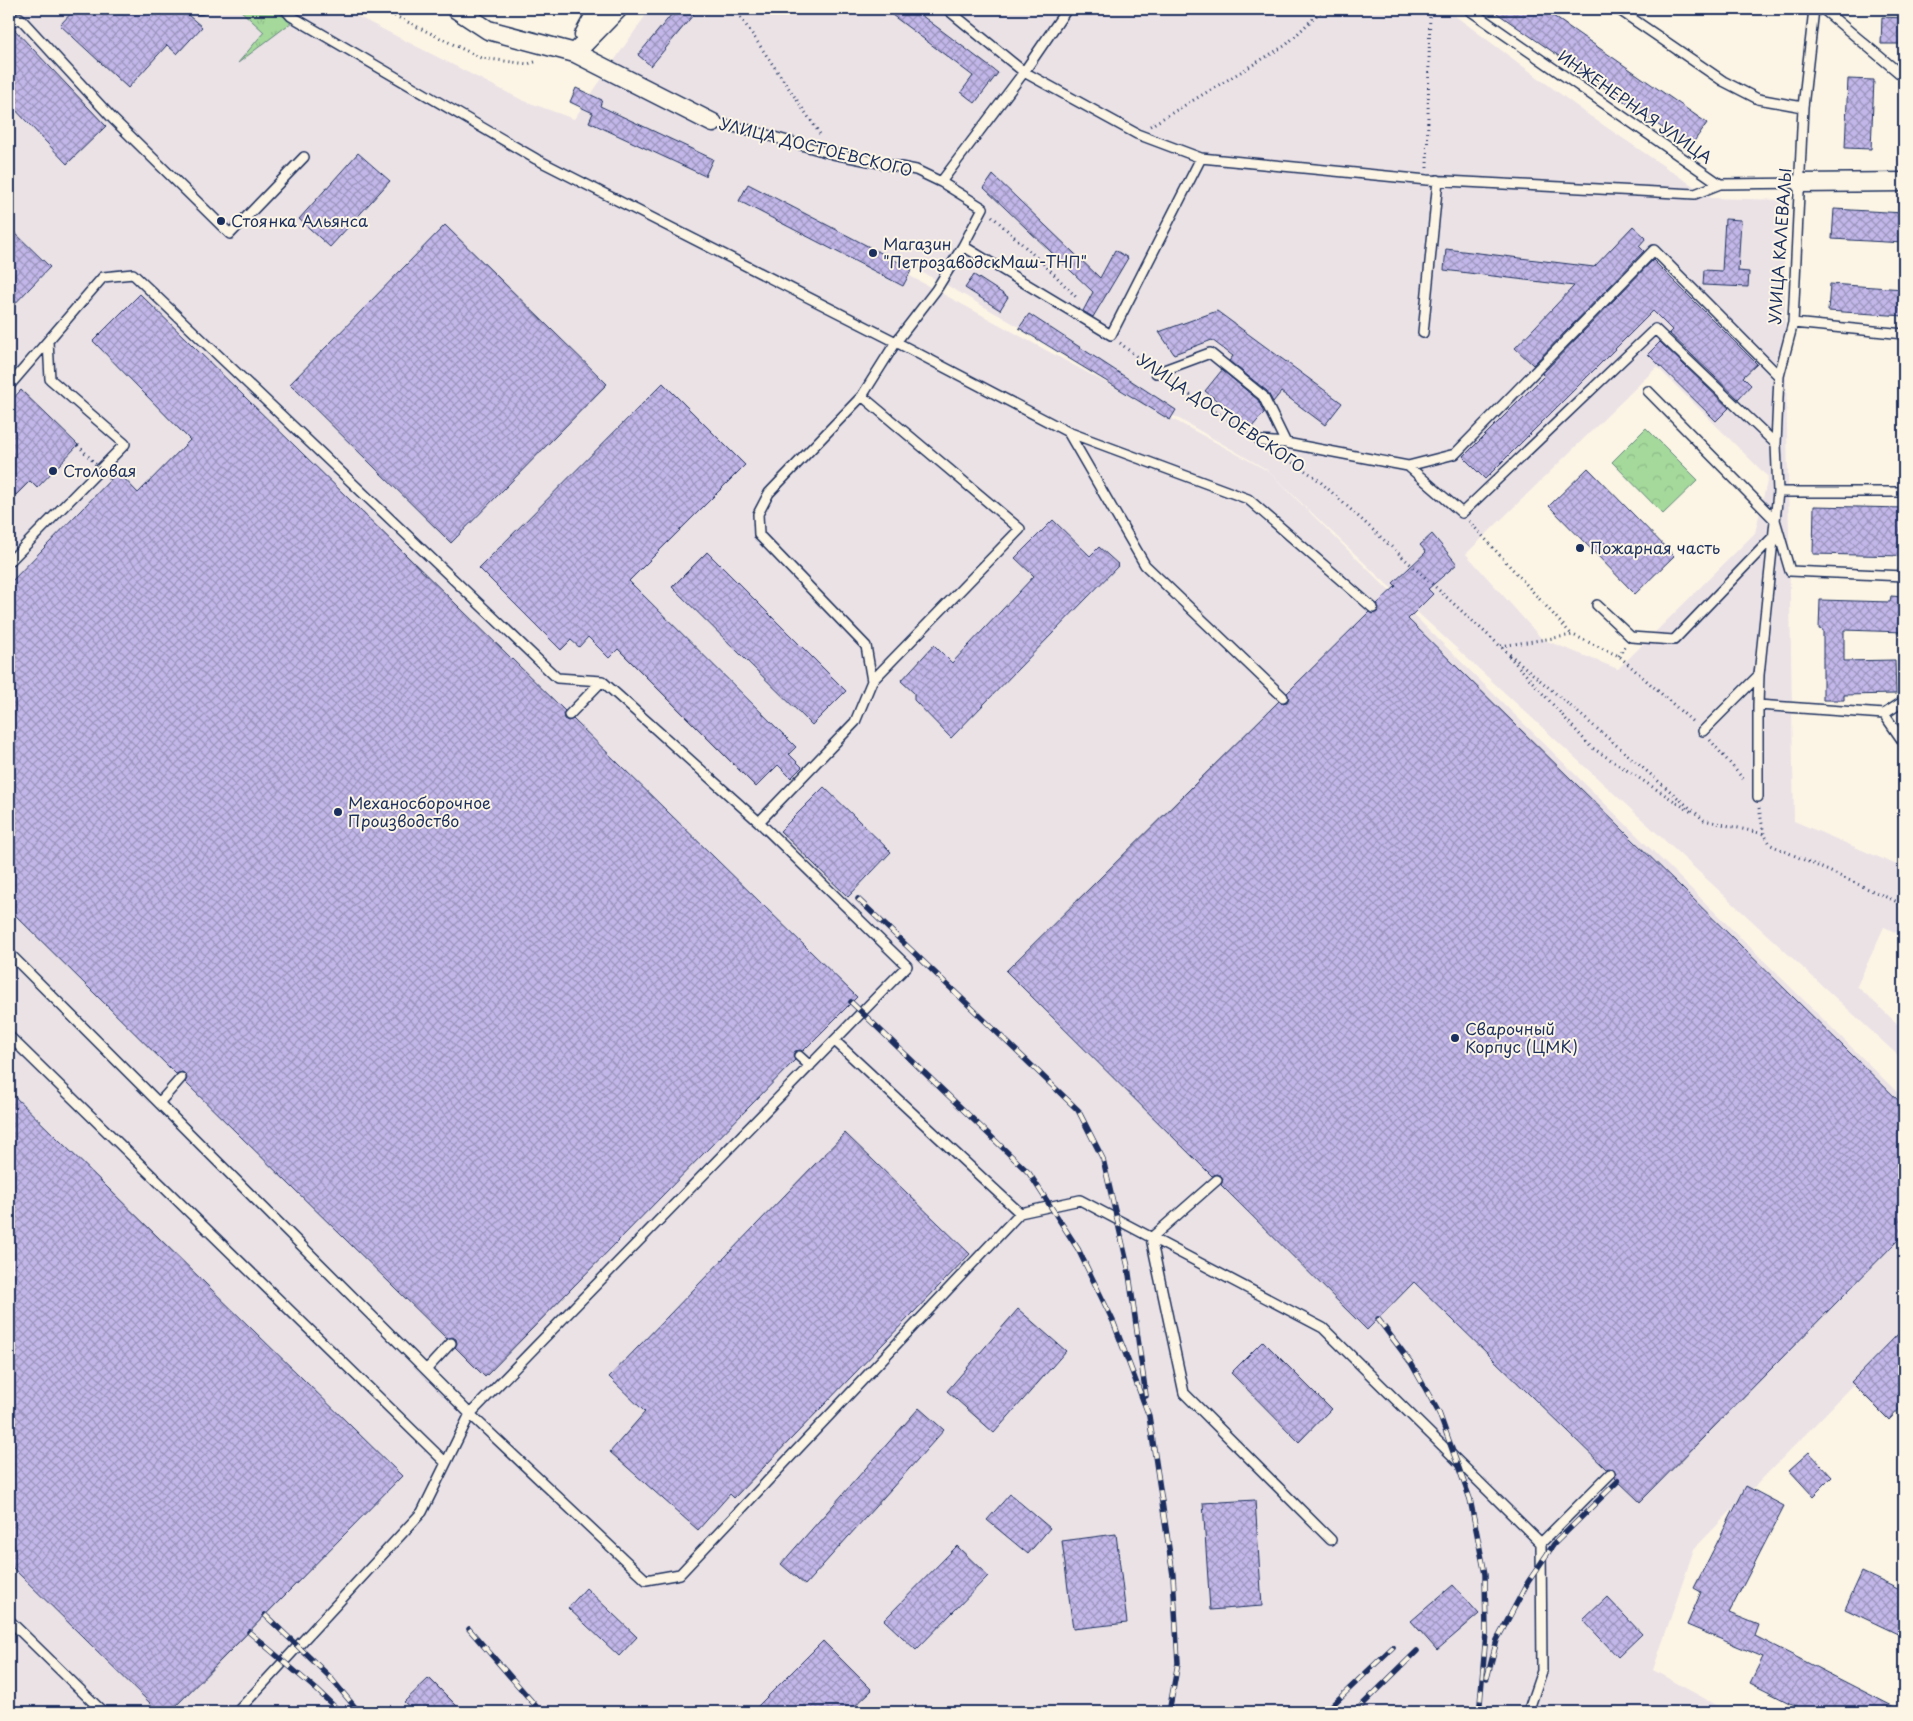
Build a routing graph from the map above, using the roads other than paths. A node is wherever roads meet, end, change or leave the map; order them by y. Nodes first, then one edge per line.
1 (284, 9) edge
2 (456, 9) edge
3 (598, 9) edge
4 (618, 9) edge
5 (947, 9) edge
6 (1067, 9) edge
7 (1468, 9) edge
8 (1618, 9) edge
9 (1814, 9) edge
10 (1823, 9) edge
11 (9, 23) edge
12 (575, 53) junction
13 (1024, 72) junction
14 (1904, 77) edge
15 (1804, 107) junction
16 (714, 123) joint
17 (304, 156) dead end
18 (1201, 158) junction
19 (1438, 180) junction
20 (941, 182) junction
21 (1904, 182) edge
22 (1800, 183) junction
23 (1720, 184) junction
24 (963, 246) junction
25 (1793, 324) junction
26 (1423, 333) dead end
27 (1904, 334) edge
28 (48, 342) junction
29 (896, 342) junction
30 (1156, 373) road end
31 (1779, 376) junction
32 (9, 386) edge
33 (1648, 391) dead end
34 (862, 396) junction
35 (1068, 432) junction
36 (1260, 441) road end
37 (1286, 443) junction
38 (1776, 444) junction
39 (1408, 466) junction
40 (1778, 492) junction
41 (1904, 492) edge
42 (1775, 520) junction
43 (1772, 538) junction
44 (9, 562) edge
45 (1904, 576) edge
46 (1597, 605) dead end
47 (1373, 608) dead end
48 (1759, 675) junction
49 (602, 681) junction
50 (872, 681) junction
51 (1283, 697) dead end
52 (1904, 701) edge
53 (1758, 705) junction
54 (1884, 714) junction
55 (569, 715) dead end
56 (1703, 731) road end
57 (1904, 743) edge
58 (1758, 797) road end
59 (759, 822) junction
60 (9, 953) edge
61 (9, 1036) edge
62 (835, 1041) junction
63 (799, 1056) dead end
64 (810, 1066) junction
65 (181, 1078) dead end
66 (159, 1103) junction
67 (1217, 1180) dead end
68 (1020, 1213) junction
69 (1151, 1238) junction
70 (451, 1343) dead end
71 (426, 1370) junction
72 (470, 1414) junction
73 (446, 1463) junction
74 (1610, 1474) dead end
75 (1331, 1540) dead end
76 (1541, 1543) junction
77 (9, 1620) edge
78 (103, 1712) edge
79 (237, 1712) edge
80 (1528, 1712) edge

1 - 29 lane
2 - 12 street, УЛИЦА ДОСТОЕВСКОГО
3 - 12 street
4 - 12 street
5 - 13 lane
6 - 13 lane
7 - 23 lane, ИНЖЕНЕРНАЯ УЛИЦА
8 - 15 lane
9 - 15 lane, УЛИЦА КАЛЕВАЛЫ
10 - 14 lane
11 - 17 lane
12 - 16 street, УЛИЦА ДОСТОЕВСКОГО
13 - 18 lane
13 - 20 lane
15 - 22 lane, УЛИЦА КАЛЕВАЛЫ
16 - 20 lane, УЛИЦА ДОСТОЕВСКОГО
18 - 19 lane
18 - 24 lane
19 - 23 lane
19 - 26 lane
20 - 24 lane, УЛИЦА ДОСТОЕВСКОГО
21 - 22 street
22 - 23 lane, ИНЖЕНЕРНАЯ УЛИЦА
22 - 25 lane, УЛИЦА КАЛЕВАЛЫ
24 - 29 lane
25 - 27 lane
25 - 31 lane, УЛИЦА КАЛЕВАЛЫ
28 - 32 lane
28 - 44 lane
28 - 49 lane
29 - 34 lane
29 - 35 lane
30 - 37 lane
31 - 38 lane, УЛИЦА КАЛЕВАЛЫ
31 - 39 lane
33 - 42 lane
34 - 50 lane
34 - 50 lane
35 - 47 lane
35 - 51 lane
36 - 37 lane
37 - 39 lane
38 - 39 lane
38 - 40 lane, УЛИЦА КАЛЕВАЛЫ
40 - 41 lane
40 - 42 lane, УЛИЦА КАЛЕВАЛЫ
42 - 43 lane, УЛИЦА КАЛЕВАЛЫ
42 - 45 lane
43 - 46 lane
43 - 48 lane, УЛИЦА КАЛЕВАЛЫ
48 - 53 lane, УЛИЦА КАЛЕВАЛЫ
48 - 56 lane
49 - 55 lane
49 - 59 lane
50 - 59 lane
52 - 54 lane
53 - 54 lane
53 - 58 lane, УЛИЦА КАЛЕВАЛЫ
54 - 57 lane
59 - 62 lane
60 - 66 lane
61 - 73 lane
62 - 64 lane
62 - 68 lane
63 - 64 lane
64 - 72 lane
65 - 66 lane
66 - 71 lane
67 - 69 lane
68 - 69 lane
68 - 72 lane
69 - 75 lane
69 - 76 lane
70 - 71 lane
71 - 72 lane
72 - 73 lane
73 - 79 lane
74 - 76 lane
76 - 80 lane
77 - 78 lane

